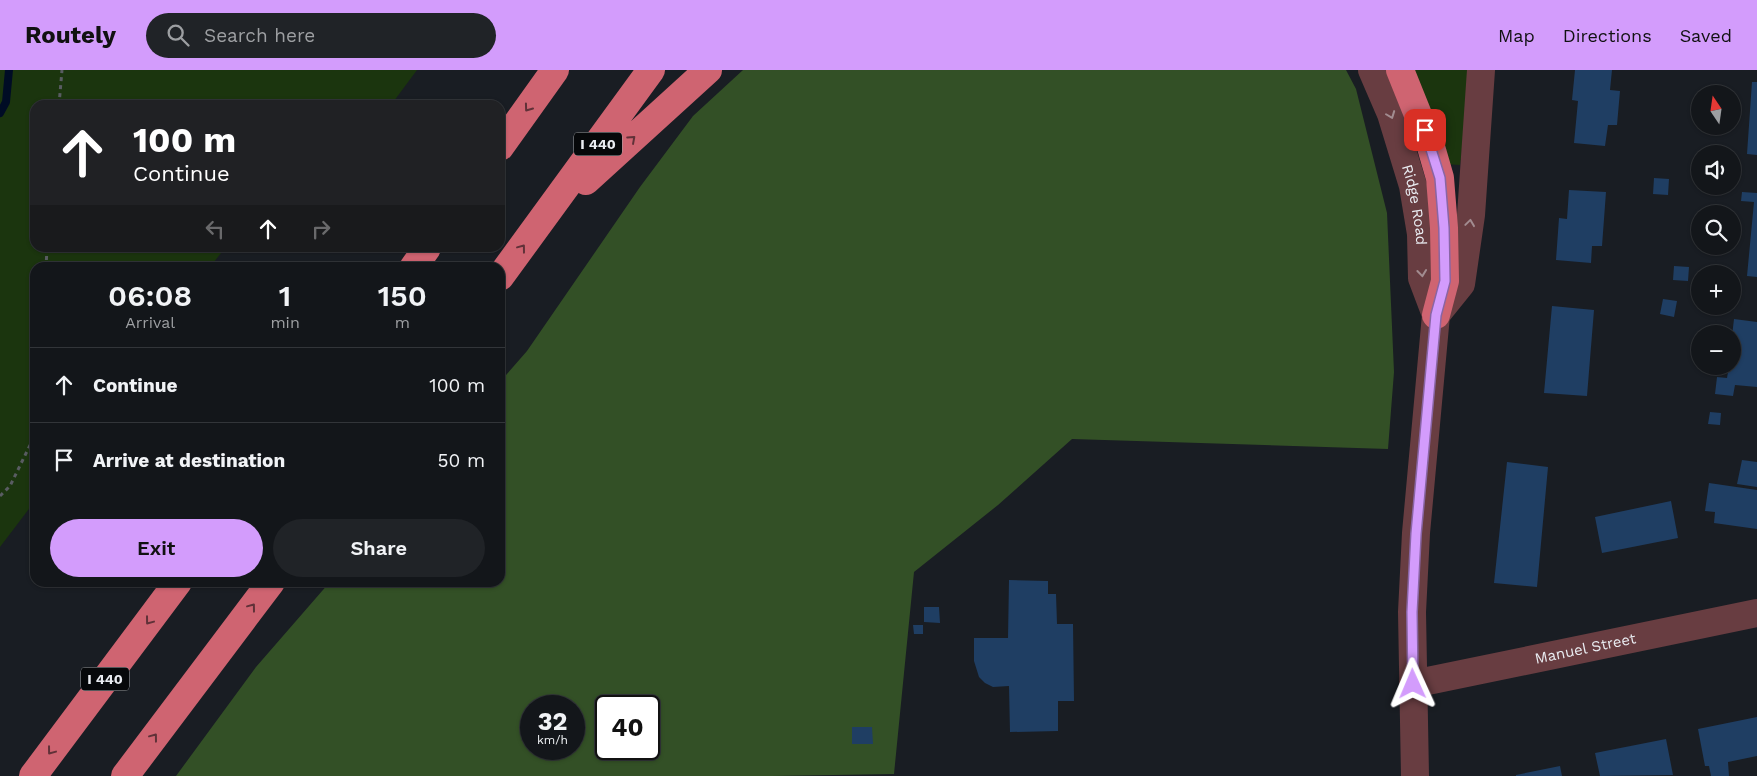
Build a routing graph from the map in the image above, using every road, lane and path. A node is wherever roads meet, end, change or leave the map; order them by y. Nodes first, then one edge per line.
1 (62, 70) edge
2 (555, 70) edge
3 (651, 70) edge
4 (708, 70) edge
5 (1372, 70) edge
6 (1400, 70) edge
7 (1481, 70) edge
8 (59, 100) edge
9 (505, 140) edge
10 (544, 219) junction
11 (505, 270) edge
12 (1436, 315) junction
13 (30, 445) edge
14 (0, 496) edge
15 (174, 587) edge
16 (266, 587) edge
17 (1757, 613) edge
18 (1413, 684) junction
19 (32, 776) edge
20 (125, 776) edge
21 (1414, 776) edge

1 - 8 path
2 -> 9 highway
3 - 10 highway, I 440
10 -> 4 highway
5 -> 12 street, Ridge Road
6 - 12 highway
12 -> 7 street
11 -> 10 highway, I 440
12 - 18 street, Ridge Road
13 - 14 path
15 -> 19 highway, I 440
20 -> 16 highway
17 - 18 street, Manuel Street
18 - 21 street, Ridge Road

